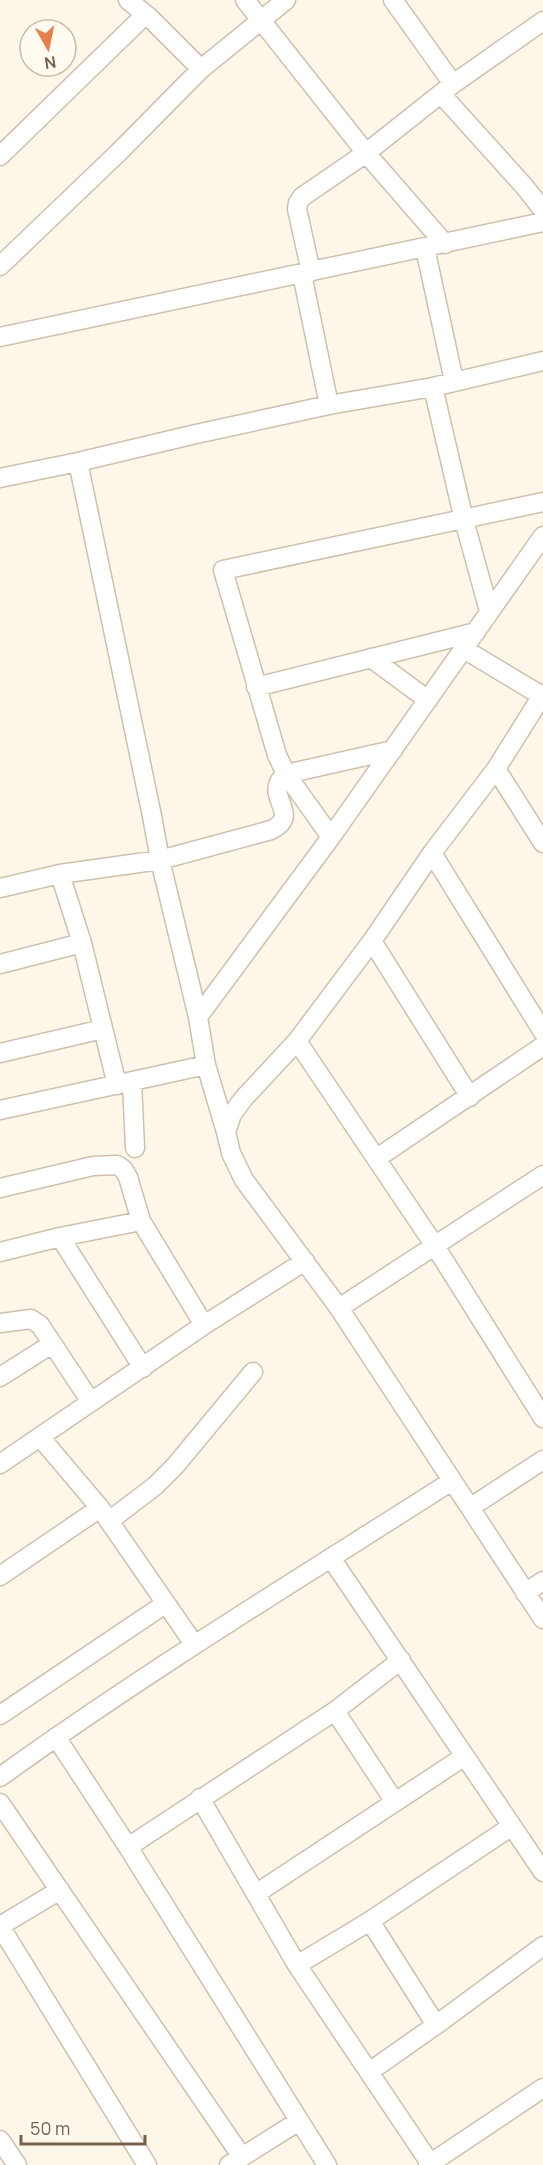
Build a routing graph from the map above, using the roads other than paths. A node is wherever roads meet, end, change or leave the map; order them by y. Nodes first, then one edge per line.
1 (128, 0) edge
2 (245, 0) edge
3 (286, 0) edge
4 (393, 0) edge
5 (146, 15) junction
6 (262, 20) junction
7 (543, 21) edge
8 (201, 69) junction
9 (447, 89) junction
10 (366, 153) junction
11 (0, 156) edge
12 (543, 210) edge
13 (543, 222) edge
14 (445, 244) junction
15 (425, 248) junction
16 (0, 266) edge
17 (306, 273) junction
18 (0, 337) edge
19 (543, 361) edge
20 (454, 381) junction
21 (433, 387) junction
22 (328, 405) junction
23 (78, 462) junction
24 (0, 478) edge
25 (543, 502) edge
26 (464, 520) junction
27 (543, 536) edge
28 (489, 611) junction
29 (476, 632) junction
30 (464, 649) junction
31 (371, 658) junction
32 (256, 687) junction
33 (542, 695) edge
34 (428, 700) junction
35 (393, 750) junction
36 (496, 769) junction
37 (286, 774) junction
38 (331, 837) junction
39 (543, 843) edge
40 (432, 853) junction
41 (160, 860) junction
42 (60, 873) junction
43 (0, 888) edge
44 (372, 941) junction
45 (82, 943) junction
46 (0, 964) edge
47 (198, 1017) junction
48 (103, 1029) junction
49 (543, 1032) edge
50 (297, 1041) junction
51 (543, 1046) edge
52 (0, 1053) edge
53 (206, 1065) junction
54 (124, 1083) junction
55 (470, 1097) junction
56 (0, 1110) edge
57 (226, 1132) junction
58 (135, 1148) dead end
59 (377, 1158) junction
60 (543, 1175) edge
61 (0, 1188) edge
62 (141, 1221) junction
63 (60, 1237) junction
64 (435, 1245) junction
65 (0, 1252) edge
66 (305, 1261) junction
67 (339, 1308) junction
68 (0, 1323) edge
69 (204, 1325) junction
70 (52, 1344) junction
71 (143, 1368) junction
72 (253, 1372) dead end
73 (0, 1377) edge
74 (91, 1402) junction
75 (543, 1419) edge
76 (40, 1437) junction
77 (543, 1460) edge
78 (0, 1464) edge
79 (452, 1481) junction
80 (471, 1507) junction
81 (105, 1515) junction
82 (331, 1558) junction
83 (0, 1576) edge
84 (543, 1581) edge
85 (525, 1593) junction
86 (165, 1604) junction
87 (543, 1619) edge
88 (194, 1644) junction
89 (401, 1660) junction
90 (335, 1711) junction
91 (0, 1715) edge
92 (56, 1737) junction
93 (465, 1756) junction
94 (0, 1777) edge
95 (200, 1798) junction
96 (0, 1803) edge
97 (395, 1803) junction
98 (512, 1826) junction
99 (128, 1846) junction
100 (543, 1872) edge
101 (60, 1890) junction
102 (257, 1893) junction
103 (370, 1922) junction
104 (0, 1926) edge
105 (543, 1946) edge
106 (297, 1965) junction
107 (436, 2025) junction
108 (369, 2072) junction
109 (543, 2088) edge
110 (299, 2121) junction
111 (236, 2161) edge
112 (429, 2164) edge
113 (147, 2165) edge
114 (327, 2165) edge

1 - 5 street
2 - 6 street
3 - 6 street
4 - 9 street
5 - 8 street
5 - 11 street
6 - 8 street
6 - 10 street
7 - 9 street
8 - 16 street
9 - 10 street
9 - 12 street
10 - 14 street
10 - 17 street
13 - 14 street
14 - 15 street
15 - 17 street
15 - 20 street
17 - 18 street
17 - 22 street
19 - 20 street
20 - 21 street
21 - 22 street
21 - 26 street
22 - 23 street
23 - 24 street
23 - 41 street
25 - 26 street
26 - 28 street
26 - 32 street
27 - 28 street
28 - 29 street
29 - 30 street
29 - 31 street
30 - 33 street
30 - 34 street
31 - 32 street
31 - 34 street
32 - 37 street
33 - 36 street
34 - 35 street
35 - 37 street
35 - 38 street
36 - 39 street
36 - 40 street
37 - 38 street
37 - 41 street
38 - 47 street
40 - 44 street
40 - 49 street
41 - 42 street
41 - 47 street
42 - 43 street
42 - 45 street
44 - 50 street
44 - 55 street
45 - 46 street
45 - 48 street
47 - 53 street
48 - 52 street
48 - 54 street
50 - 57 street
50 - 59 street
51 - 55 street
53 - 54 street
53 - 57 street
54 - 56 street
54 - 58 street
55 - 59 street
57 - 66 street
59 - 64 street
60 - 64 street
61 - 62 street
62 - 63 street
62 - 69 street
63 - 65 street
63 - 71 street
64 - 67 street
64 - 75 street
66 - 67 street
66 - 69 street
67 - 79 street
68 - 70 street
69 - 71 street
70 - 73 street
70 - 74 street
71 - 74 street
72 - 81 street
74 - 76 street
76 - 78 street
76 - 81 street
77 - 80 street
79 - 80 street
79 - 82 street
80 - 85 street
81 - 83 street
81 - 86 street
82 - 88 street
82 - 89 street
84 - 85 street
85 - 87 street
86 - 88 street
86 - 91 street
88 - 92 street
89 - 90 street
89 - 93 street
90 - 95 street
90 - 97 street
92 - 94 street
92 - 99 street
93 - 97 street
93 - 98 street
95 - 99 street
95 - 102 street
96 - 101 street
97 - 102 street
98 - 100 street
98 - 103 street
99 - 110 street
101 - 104 street
101 - 111 street
102 - 106 street
103 - 106 street
103 - 107 street
104 - 113 street
105 - 107 street
106 - 108 street
107 - 108 street
108 - 112 street
109 - 112 street
110 - 111 street
110 - 114 street

